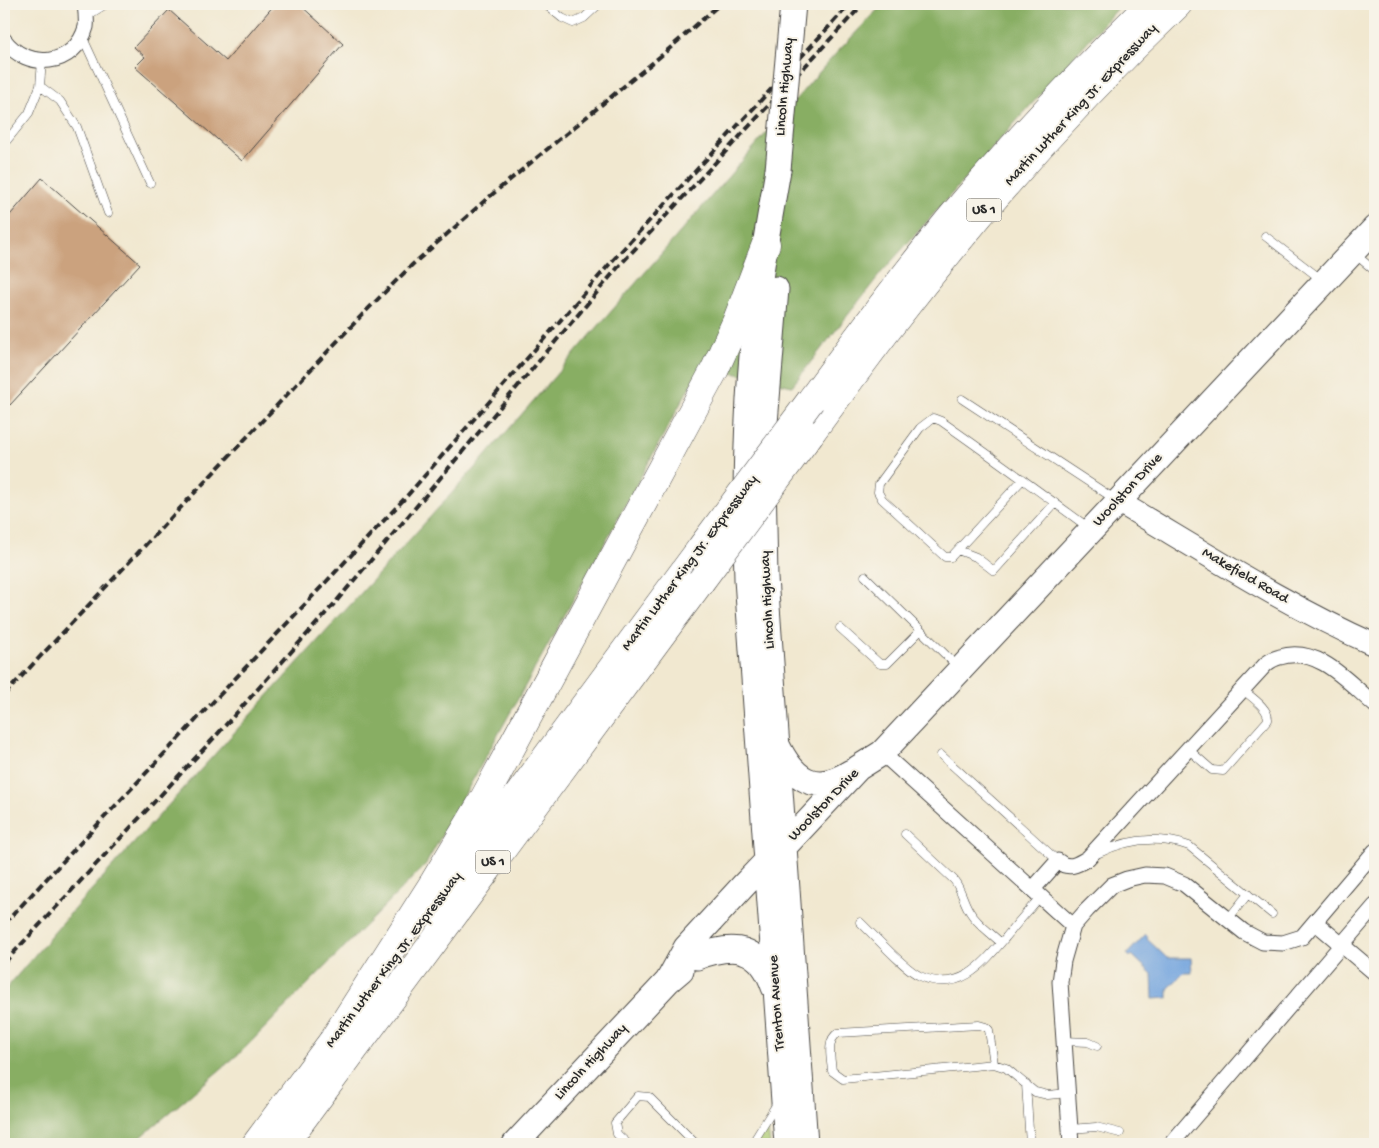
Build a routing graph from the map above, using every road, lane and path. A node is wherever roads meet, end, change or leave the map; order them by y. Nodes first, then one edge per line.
1 (106, 4) edge
2 (599, 4) edge
3 (793, 4) edge
4 (1150, 4) edge
5 (1178, 4) edge
6 (547, 6) edge
7 (86, 10) edge
8 (82, 36) junction
9 (4, 40) edge
10 (42, 61) junction
11 (40, 86) junction
12 (4, 144) edge
13 (778, 170) junction
14 (150, 184) dead end
15 (108, 213) dead end
16 (1375, 228) edge
17 (1265, 236) dead end
18 (766, 244) junction
19 (1352, 252) junction
20 (1375, 271) edge
21 (1323, 282) junction
22 (962, 399) dead end
23 (1023, 480) junction
24 (1117, 501) junction
25 (1055, 503) junction
26 (1091, 529) junction
27 (958, 550) junction
28 (865, 576) dead end
29 (840, 628) dead end
30 (920, 630) junction
31 (1375, 645) edge
32 (960, 669) junction
33 (1242, 689) junction
34 (1375, 705) edge
35 (777, 744) junction
36 (1188, 749) junction
37 (882, 752) junction
38 (941, 755) dead end
39 (858, 768) junction
40 (905, 834) dead end
41 (1375, 852) edge
42 (1088, 858) junction
43 (1058, 861) junction
44 (776, 864) junction
45 (1037, 892) junction
46 (1248, 894) junction
47 (1375, 906) edge
48 (1272, 914) dead end
49 (1228, 919) junction
50 (860, 922) dead end
51 (1316, 922) junction
52 (1073, 926) junction
53 (1001, 943) junction
54 (1342, 944) junction
55 (697, 958) junction
56 (1375, 973) edge
57 (668, 981) junction
58 (776, 992) junction
59 (335, 1037) junction
60 (1064, 1042) junction
61 (1097, 1046) dead end
62 (994, 1064) junction
63 (782, 1078) junction
64 (1026, 1084) junction
65 (1068, 1093) junction
66 (1070, 1129) junction
67 (1120, 1133) dead end
68 (256, 1144) edge
69 (284, 1144) edge
70 (515, 1144) edge
71 (628, 1144) edge
72 (696, 1144) edge
73 (752, 1144) edge
74 (787, 1144) edge
75 (804, 1144) edge
76 (1030, 1144) edge
77 (1071, 1144) edge
78 (1171, 1144) edge

1 - 7 lane
2 - 6 lane
3 - 13 main road, Lincoln Highway, bridge
4 - 59 highway, Martin Luther King Jr. Expressway / US 1, bridge
5 - 69 highway, Martin Luther King Jr. Expressway / US 1, bridge
7 - 8 street
8 - 10 street
8 - 14 lane
9 - 10 street
10 - 11 lane
11 - 12 lane
11 - 15 lane
13 - 18 main road, Lincoln Highway
13 - 35 main road, Lincoln Highway
16 - 19 main road, Woolston Drive
17 - 21 lane
18 - 44 main road, Lincoln Highway
18 - 59 highway
19 - 20 lane
19 - 21 main road, Woolston Drive
21 - 24 main road, Woolston Drive
22 - 24 lane
23 - 25 lane
23 - 27 lane
23 - 27 lane
24 - 26 main road, Woolston Drive
24 - 31 street, Makefield Road
25 - 26 lane
25 - 27 lane
26 - 32 main road, Woolston Drive
28 - 30 lane
29 - 30 lane
30 - 32 lane
32 - 37 main road, Woolston Drive
33 - 34 street
33 - 36 street
33 - 36 lane
35 - 39 main road
35 - 44 main road, Lincoln Highway
36 - 42 street
37 - 39 main road, Woolston Drive
37 - 44 main road, Woolston Drive
37 - 45 street
38 - 43 lane
39 - 44 main road, Woolston Drive
40 - 53 lane
41 - 51 street
42 - 43 street
42 - 46 lane
43 - 45 street
44 - 55 main road, Lincoln Highway
44 - 57 main road, Lincoln Highway
44 - 58 main road, Trenton Avenue
44 - 75 main road
45 - 52 street
45 - 53 lane
46 - 48 lane
46 - 49 lane
47 - 54 street
49 - 51 street
49 - 52 street
50 - 53 lane
51 - 54 street
52 - 60 street
54 - 56 street
54 - 78 street
55 - 57 main road, Lincoln Highway
55 - 58 main road
57 - 70 main road, Lincoln Highway
58 - 63 main road, Trenton Avenue
59 - 68 highway, Martin Luther King Jr. Expressway / US 1
60 - 61 lane
60 - 65 street
62 - 62 lane
62 - 64 lane
63 - 73 lane
63 - 74 main road, Trenton Avenue
64 - 65 lane
64 - 76 lane
65 - 66 street
66 - 67 lane
66 - 77 street
71 - 72 lane

